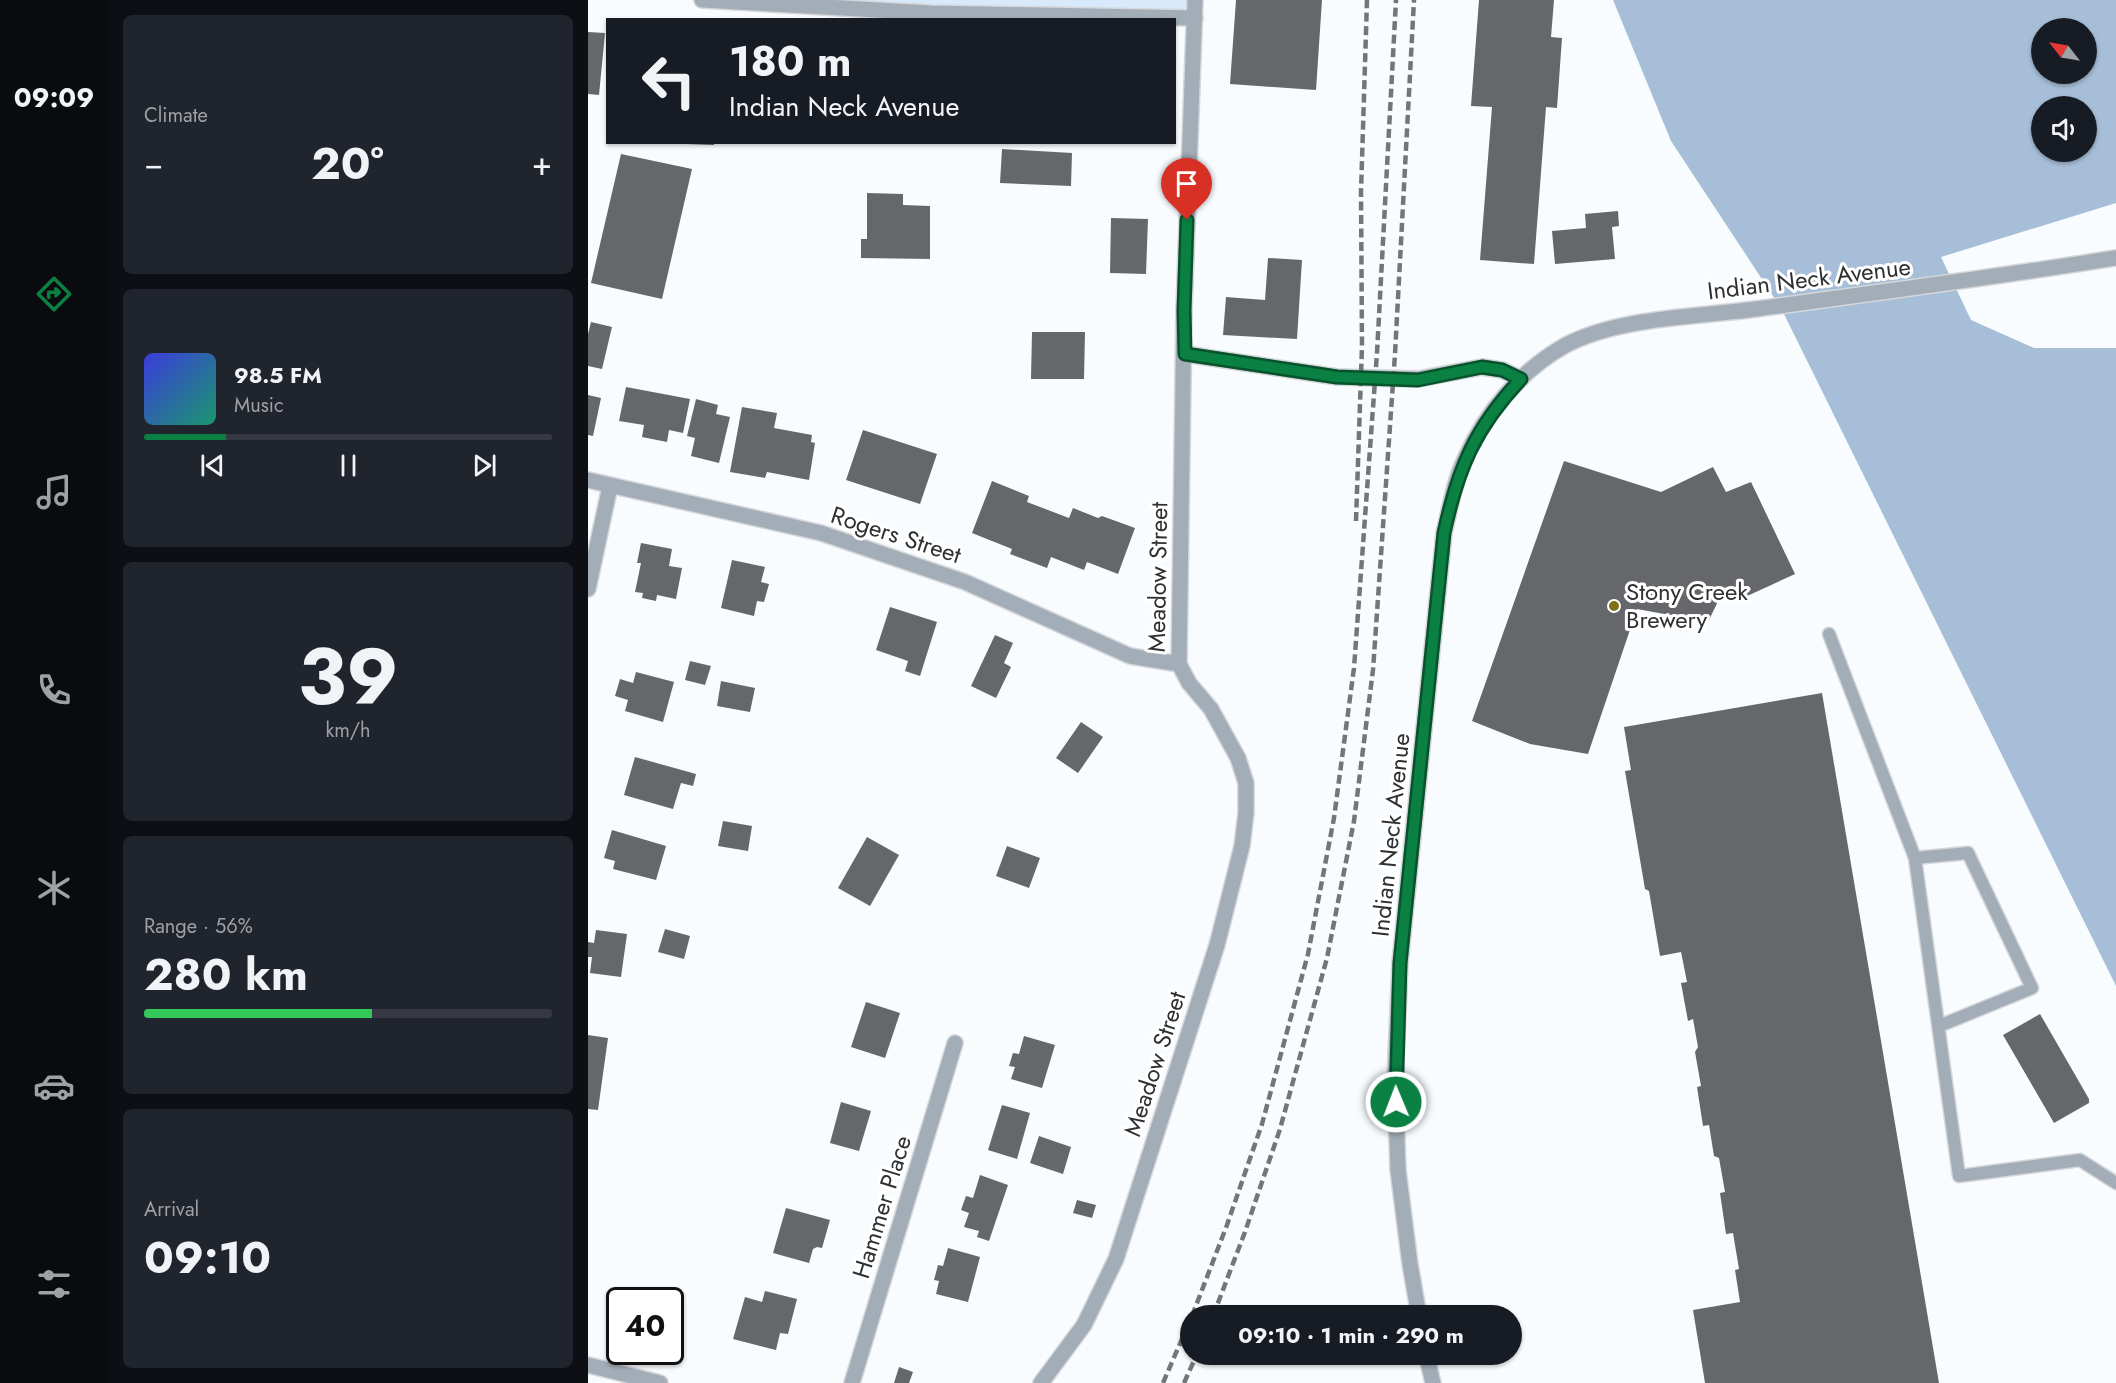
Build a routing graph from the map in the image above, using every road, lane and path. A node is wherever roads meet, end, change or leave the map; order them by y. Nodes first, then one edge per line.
1 (702, 0) edge
2 (1195, 0) edge
3 (1195, 18) junction
4 (2116, 258) edge
5 (1185, 354) junction
6 (1521, 379) junction
7 (588, 480) edge
8 (610, 486) junction
9 (588, 589) edge
10 (1830, 634) dead end
11 (1179, 664) junction
12 (1915, 858) junction
13 (1939, 1026) junction
14 (955, 1043) dead end
15 (2116, 1183) edge
16 (1417, 1305) edge
17 (588, 1365) edge
18 (1429, 1365) edge
19 (660, 1383) edge
20 (852, 1383) edge
21 (1041, 1383) edge
22 (1433, 1383) edge

1 - 3 street
2 - 3 street, Meadow Street
3 - 5 street, Meadow Street
4 - 6 street, Indian Neck Avenue
5 - 6 street
5 - 11 street, Meadow Street
6 - 16 street, Indian Neck Avenue
7 - 8 street, Rogers Street
8 - 9 street
8 - 11 street, Rogers Street
10 - 12 lane
11 - 21 street, Meadow Street
12 - 13 lane
12 - 13 lane
13 - 15 lane
14 - 20 street, Hammer Place
17 - 19 street
18 - 22 street

